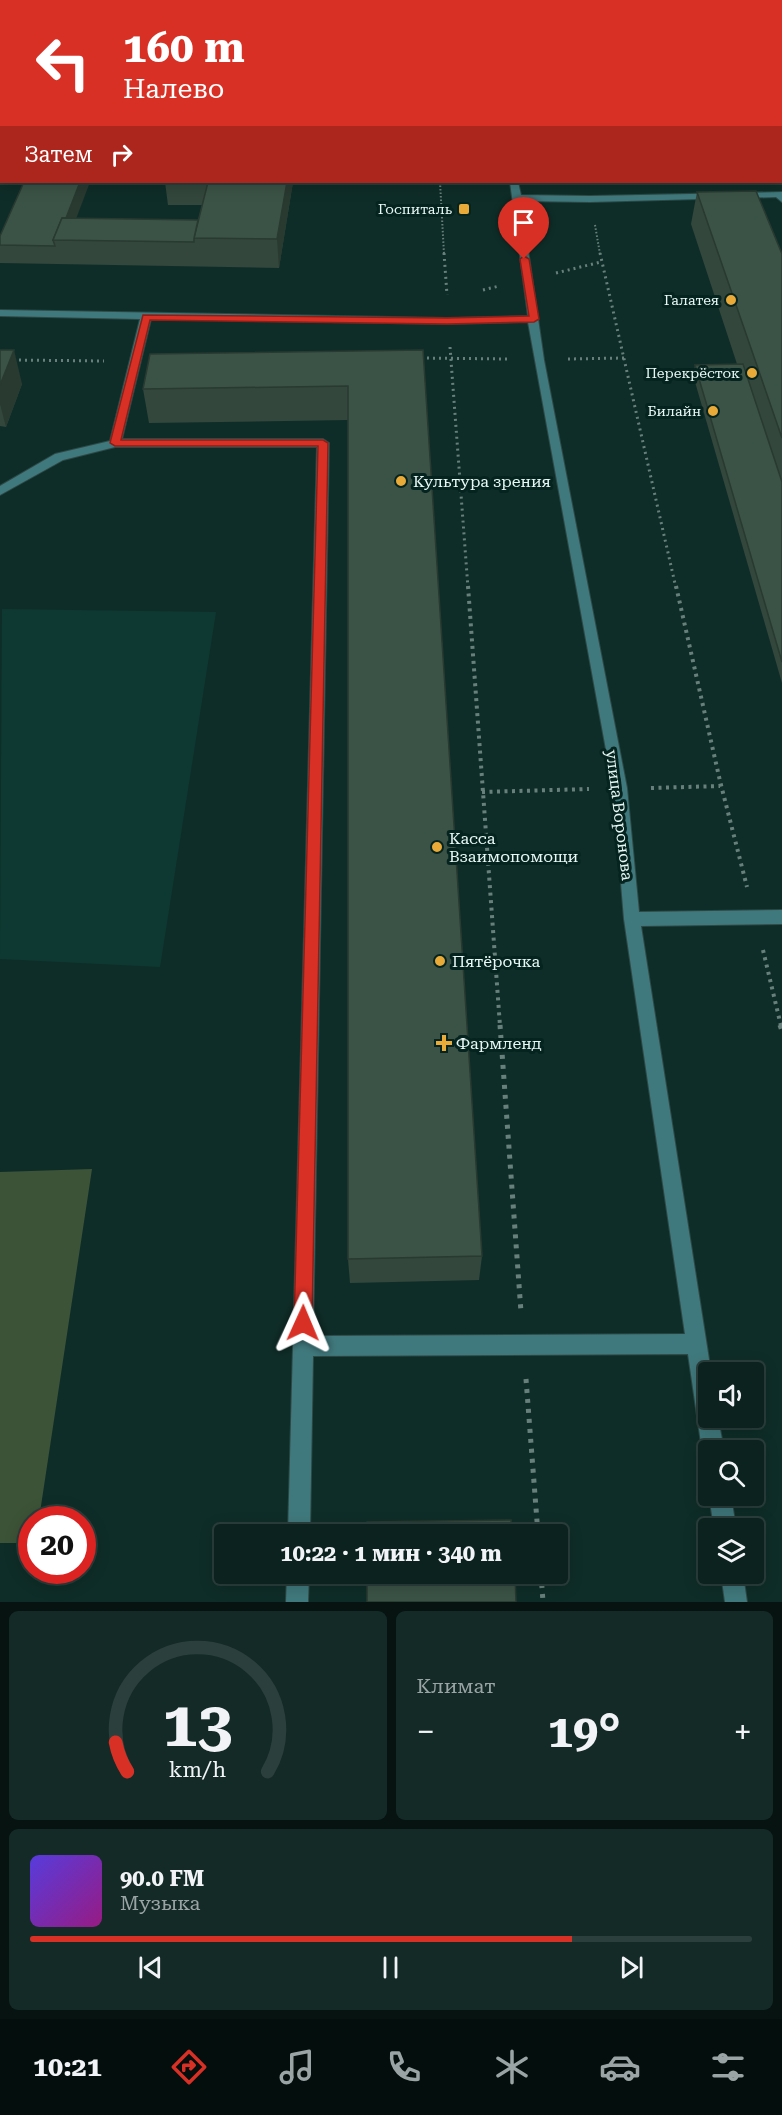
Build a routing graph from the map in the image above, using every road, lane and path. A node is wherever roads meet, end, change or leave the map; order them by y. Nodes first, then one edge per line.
1 (440, 183) edge
2 (514, 183) edge
3 (516, 198) junction
4 (590, 199) junction
5 (782, 199) edge
6 (0, 313) edge
7 (146, 317) junction
8 (534, 319) junction
9 (447, 321) junction
10 (452, 357) junction
11 (417, 358) edge
12 (625, 358) junction
13 (11, 360) edge
14 (539, 360) junction
15 (136, 362) junction
16 (115, 443) junction
17 (1, 493) edge
18 (755, 917) junction
19 (782, 917) edge
20 (632, 920) junction
21 (782, 1031) edge
22 (696, 1344) junction
23 (302, 1347) junction
24 (523, 1347) junction
25 (711, 1440) edge
26 (299, 1524) edge
27 (537, 1524) edge
28 (298, 1584) edge
29 (542, 1584) edge
30 (733, 1584) edge
31 (297, 1602) edge
32 (543, 1602) edge
33 (736, 1602) edge

1 - 9 path
2 - 3 street, улица Воронова
3 - 4 street
3 - 8 street, улица Воронова
4 - 5 street
4 - 12 path
6 - 7 street
7 - 9 street
7 - 15 street
8 - 9 street
8 - 14 street, улица Воронова
9 - 10 path
10 - 11 path
10 - 14 path
10 - 24 path
12 - 14 path
12 - 18 path
13 - 15 path
14 - 20 street, улица Воронова
15 - 16 street
16 - 17 street
16 - 23 street
18 - 19 street
18 - 20 street
18 - 21 path
20 - 22 street, улица Воронова
22 - 24 street
22 - 25 street, улица Воронова
23 - 24 street
23 - 26 street
24 - 27 path
28 - 31 street
29 - 32 path
30 - 33 street

